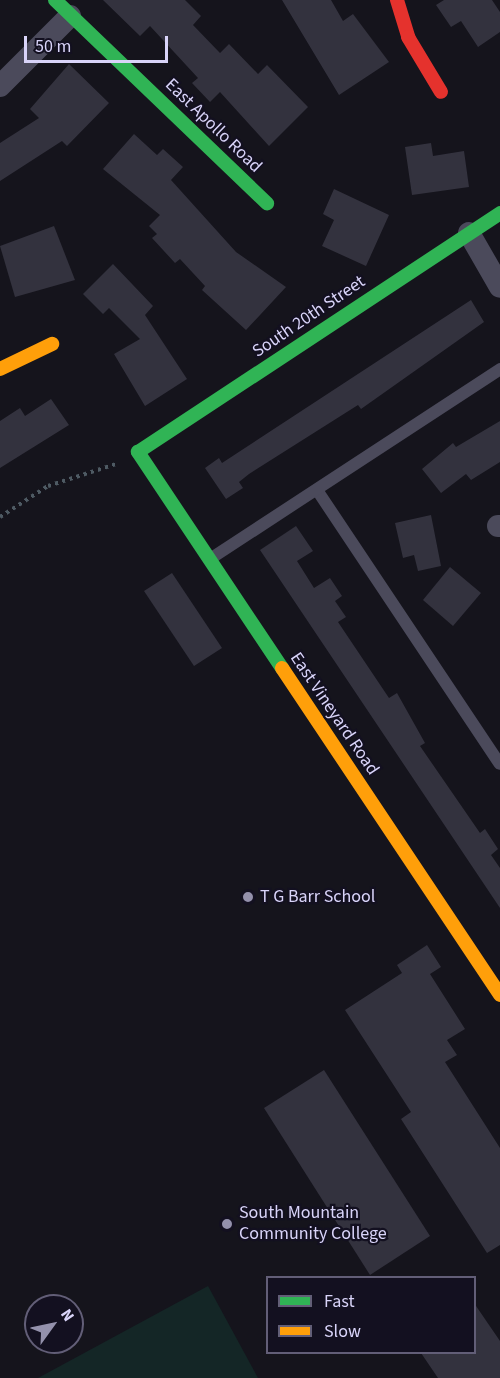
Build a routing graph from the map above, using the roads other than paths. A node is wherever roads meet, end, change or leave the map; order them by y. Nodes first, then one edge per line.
1 (397, 0) edge
2 (62, 8) edge
3 (0, 86) edge
4 (441, 92) dead end
5 (267, 203) dead end
6 (500, 213) edge
7 (469, 233) junction
8 (500, 287) edge
9 (52, 344) dead end
10 (0, 369) edge
11 (500, 369) edge
12 (138, 452) joint
13 (317, 490) junction
14 (209, 560) junction
15 (500, 764) edge
16 (497, 986) edge

1 - 4 street
2 - 3 street
2 - 5 street, East Apollo Road
6 - 7 street, South 20th Street
7 - 8 street
7 - 12 street, South 20th Street
9 - 10 street
11 - 13 lane
12 - 14 street, East Vineyard Road
13 - 14 lane
13 - 15 lane
14 - 16 street, East Vineyard Road

